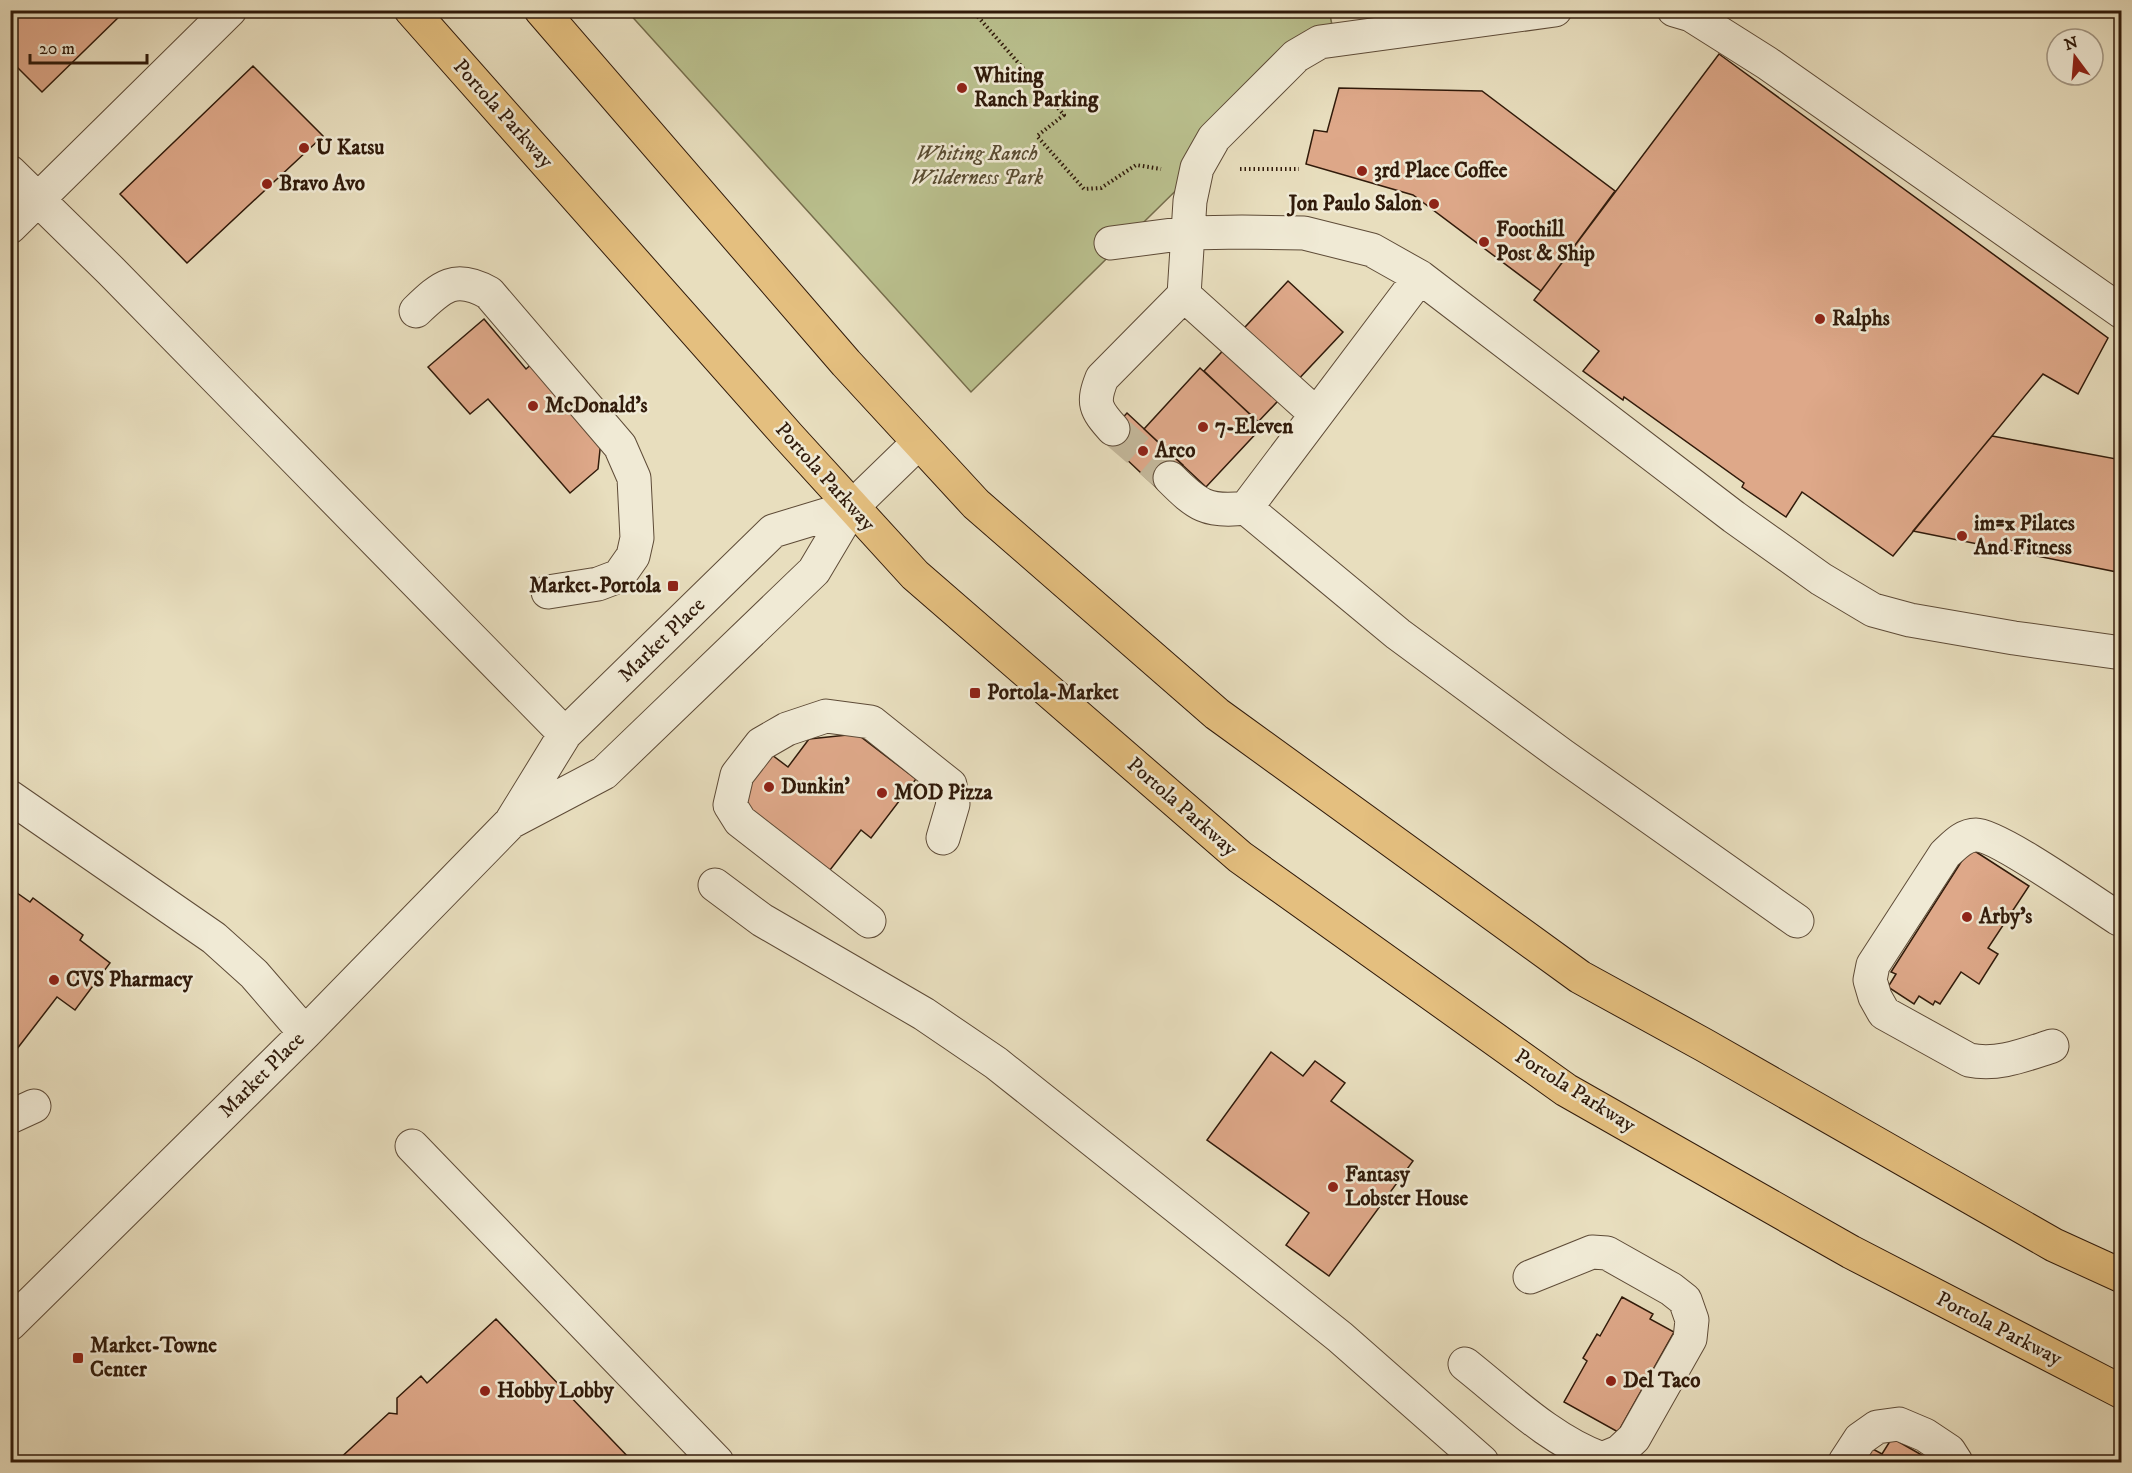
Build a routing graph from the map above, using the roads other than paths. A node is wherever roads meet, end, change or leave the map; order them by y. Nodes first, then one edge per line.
1 (230, 10) edge
2 (411, 10) edge
3 (541, 10) edge
4 (1555, 10) edge
5 (1674, 10) edge
6 (10, 172) edge
7 (38, 200) junction
8 (10, 227) edge
9 (1188, 233) junction
10 (1111, 243) dead end
11 (1420, 277) junction
12 (1184, 295) junction
13 (416, 310) dead end
14 (2121, 312) edge
15 (1316, 414) junction
16 (1113, 429) tunnel mouth
17 (918, 443) junction
18 (1170, 478) tunnel mouth
19 (852, 507) junction
20 (1246, 508) junction
21 (548, 592) dead end
22 (2121, 653) edge
23 (565, 734) junction
24 (10, 797) edge
25 (511, 822) junction
26 (944, 838) dead end
27 (715, 885) dead end
28 (2119, 919) dead end
29 (869, 921) dead end
30 (1797, 921) dead end
31 (305, 1033) junction
32 (2052, 1046) dead end
33 (412, 1146) dead end
34 (2121, 1276) edge
35 (1530, 1277) dead end
36 (10, 1324) edge
37 (1465, 1364) dead end
38 (2121, 1392) edge
39 (717, 1462) edge
40 (1482, 1462) edge
41 (1845, 1462) edge
42 (1956, 1462) edge

1 - 7 street
2 - 19 main road, Portola Parkway
3 - 17 main road
4 - 9 street
5 - 14 street
6 - 7 street
7 - 8 street
7 - 23 street
9 - 10 street
9 - 11 street
9 - 12 street
11 - 15 street
11 - 22 street
12 - 15 street
12 - 16 street
13 - 21 street
15 - 20 street
17 - 19 street, Market Place
17 - 34 main road
18 - 20 street
19 - 23 street, Market Place
19 - 25 street, Market Place
19 - 38 main road, Portola Parkway
20 - 30 street
23 - 25 street, Market Place
24 - 31 street
25 - 31 street, Market Place
26 - 29 street
27 - 40 street
28 - 32 street
31 - 36 street, Market Place
33 - 39 street
35 - 37 street
41 - 42 street

